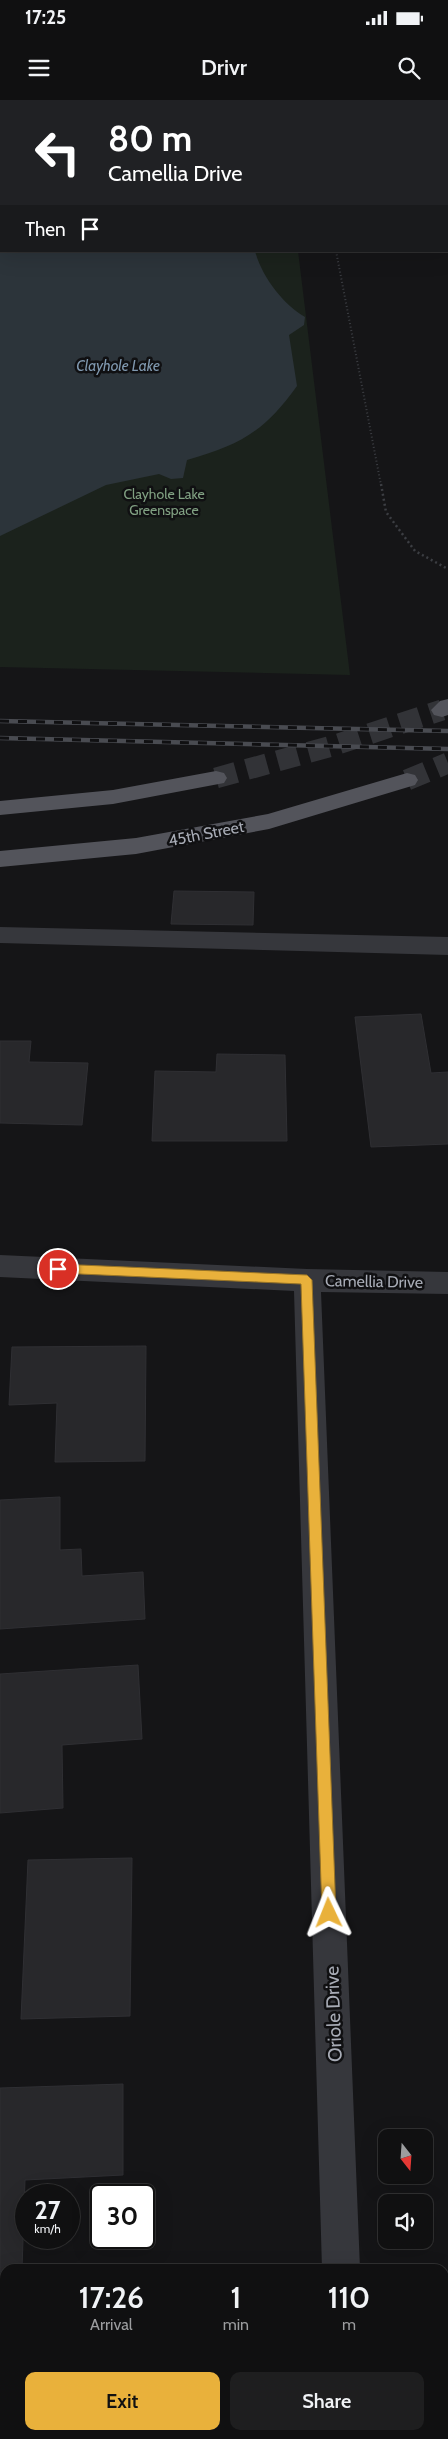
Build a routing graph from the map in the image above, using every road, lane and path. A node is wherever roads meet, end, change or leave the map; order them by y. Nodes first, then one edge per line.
1 (336, 252) edge
2 (448, 568) edge
3 (216, 778) tunnel mouth
4 (407, 780) tunnel mouth
5 (0, 808) edge
6 (0, 859) edge
7 (0, 935) edge
8 (448, 946) edge
9 (0, 1266) edge
10 (307, 1280) junction
11 (448, 1283) edge
12 (342, 2264) edge

1 - 2 path
3 - 5 main road
4 - 6 main road, 45th Street
7 - 8 street
9 - 10 street, Camellia Drive
10 - 11 street, Camellia Drive
10 - 12 street, Oriole Drive

